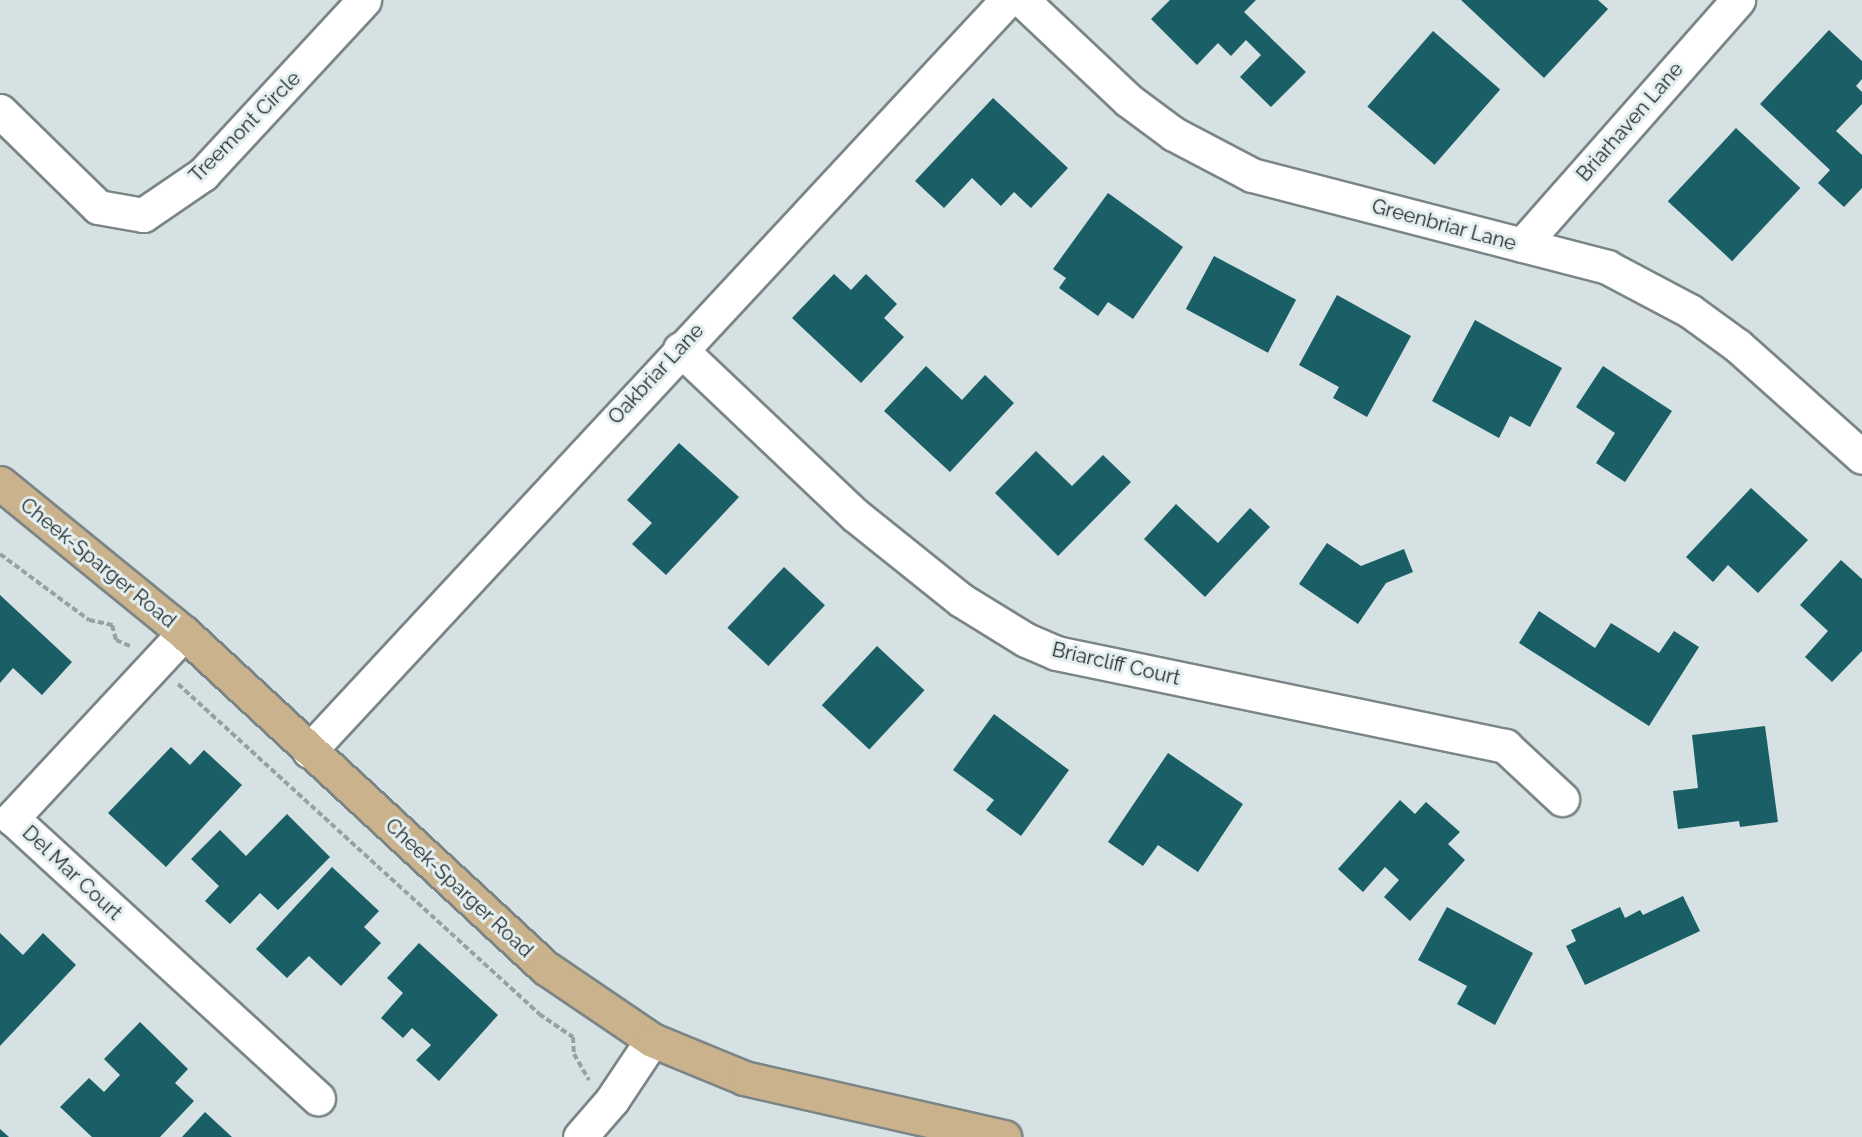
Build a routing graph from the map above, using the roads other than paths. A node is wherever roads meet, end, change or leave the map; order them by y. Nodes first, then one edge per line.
1 (364, 0) edge
2 (1007, 0) edge
3 (1022, 0) edge
4 (1738, 0) edge
5 (0, 111) edge
6 (1522, 245) junction
7 (680, 349) junction
8 (1862, 457) edge
9 (0, 483) edge
10 (184, 633) junction
11 (309, 751) junction
12 (1562, 799) dead end
13 (652, 1040) junction
14 (318, 1098) dead end
15 (580, 1137) edge
16 (1004, 1137) edge

1 - 5 street, Treemont Circle
2 - 7 street, Oakbriar Lane
3 - 6 street, Greenbriar Lane
4 - 6 street, Briarhaven Lane
6 - 8 street, Greenbriar Lane
7 - 11 street, Oakbriar Lane
7 - 12 street, Briarcliff Court
9 - 10 main road, Cheek-Sparger Road
10 - 11 main road, Cheek-Sparger Road
10 - 14 street, Del Mar Court
11 - 13 main road, Cheek-Sparger Road
13 - 15 street
13 - 16 main road, Cheek-Sparger Road

